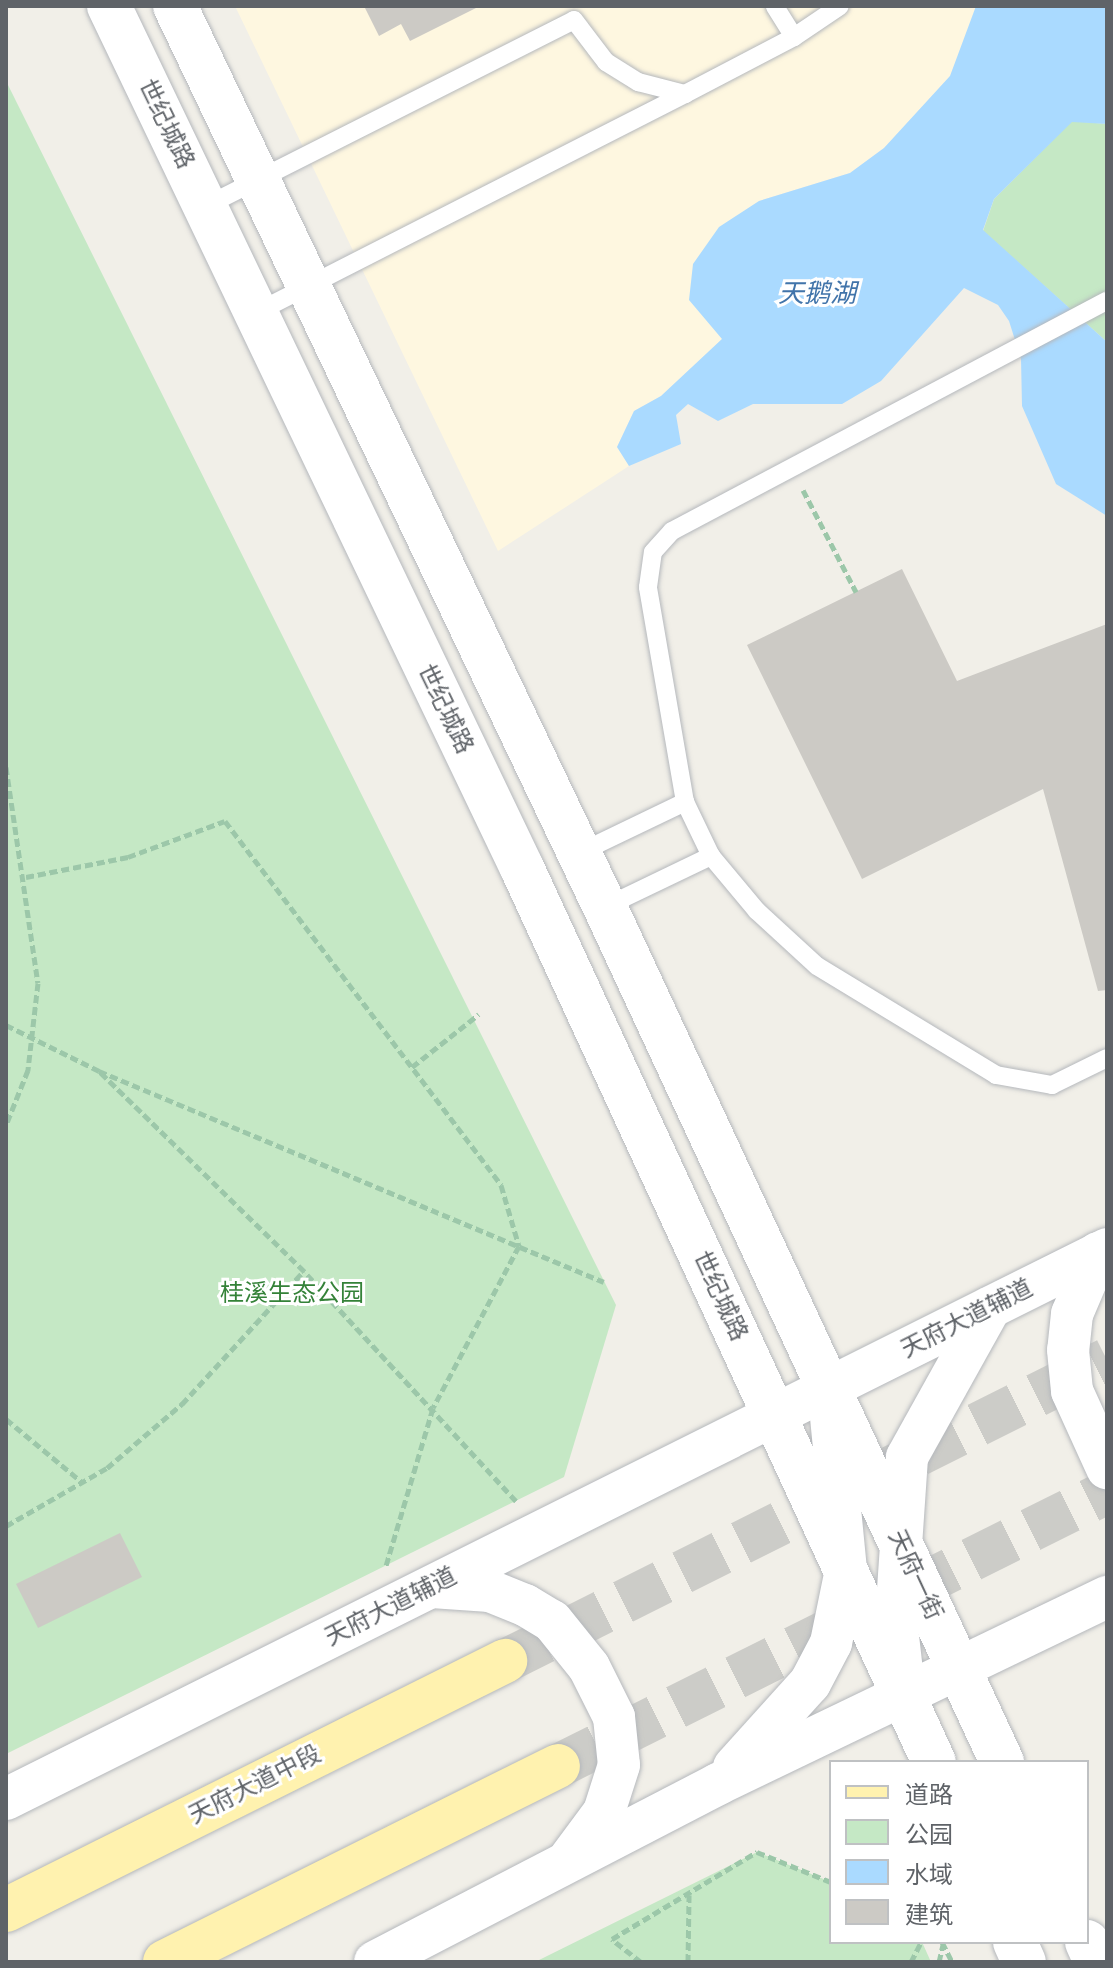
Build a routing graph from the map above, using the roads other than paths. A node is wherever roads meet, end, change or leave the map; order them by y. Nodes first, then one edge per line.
1 (109, 6) edge
2 (175, 6) edge
3 (775, 6) edge
4 (840, 6) edge
5 (570, 13) edge
6 (794, 37) junction
7 (685, 94) junction
8 (258, 179) junction
9 (205, 206) junction
10 (309, 285) junction
11 (1107, 301) edge
12 (257, 312) junction
13 (685, 802) junction
14 (579, 853) junction
15 (711, 856) junction
16 (605, 907) junction
17 (1107, 1058) edge
18 (1103, 1251) edge
19 (990, 1308) junction
20 (827, 1389) junction
21 (776, 1415) junction
22 (1107, 1468) edge
23 (899, 1542) junction
24 (846, 1570) junction
25 (430, 1587) junction
26 (1107, 1597) edge
27 (505, 1661) tunnel mouth
28 (959, 1670) junction
29 (905, 1698) junction
30 (933, 1760) edge
31 (1001, 1760) edge
32 (558, 1766) tunnel mouth
33 (718, 1784) junction
34 (6, 1799) edge
35 (562, 1869) junction
36 (6, 1910) edge
37 (165, 1962) edge
38 (375, 1962) edge

1 - 9 main road, 世纪城路
2 - 8 main road
3 - 6 lane
4 - 6 lane
5 - 7 lane
5 - 8 lane
6 - 7 lane
7 - 10 lane
8 - 9 lane
8 - 10 main road
9 - 12 main road, 世纪城路
10 - 12 lane
10 - 14 main road
11 - 13 lane
12 - 21 main road, 世纪城路
13 - 14 lane
13 - 15 lane
14 - 16 main road
15 - 16 lane
15 - 17 lane
16 - 20 main road
18 - 19 street, 天府大道辅道
18 - 22 street
19 - 20 street, 天府大道辅道
19 - 23 street
20 - 21 street, 天府大道辅道
20 - 23 main road, 天府一街
20 - 24 street
21 - 24 main road
21 - 25 street, 天府大道辅道
23 - 28 main road, 天府一街
23 - 29 street
24 - 29 main road
24 - 33 street
25 - 34 street, 天府大道辅道
25 - 35 street
26 - 28 street
27 - 36 main road, 天府大道中段
28 - 29 street
28 - 31 main road, 天府一街
29 - 30 main road
29 - 33 street
32 - 37 main road
33 - 35 street
35 - 38 street

